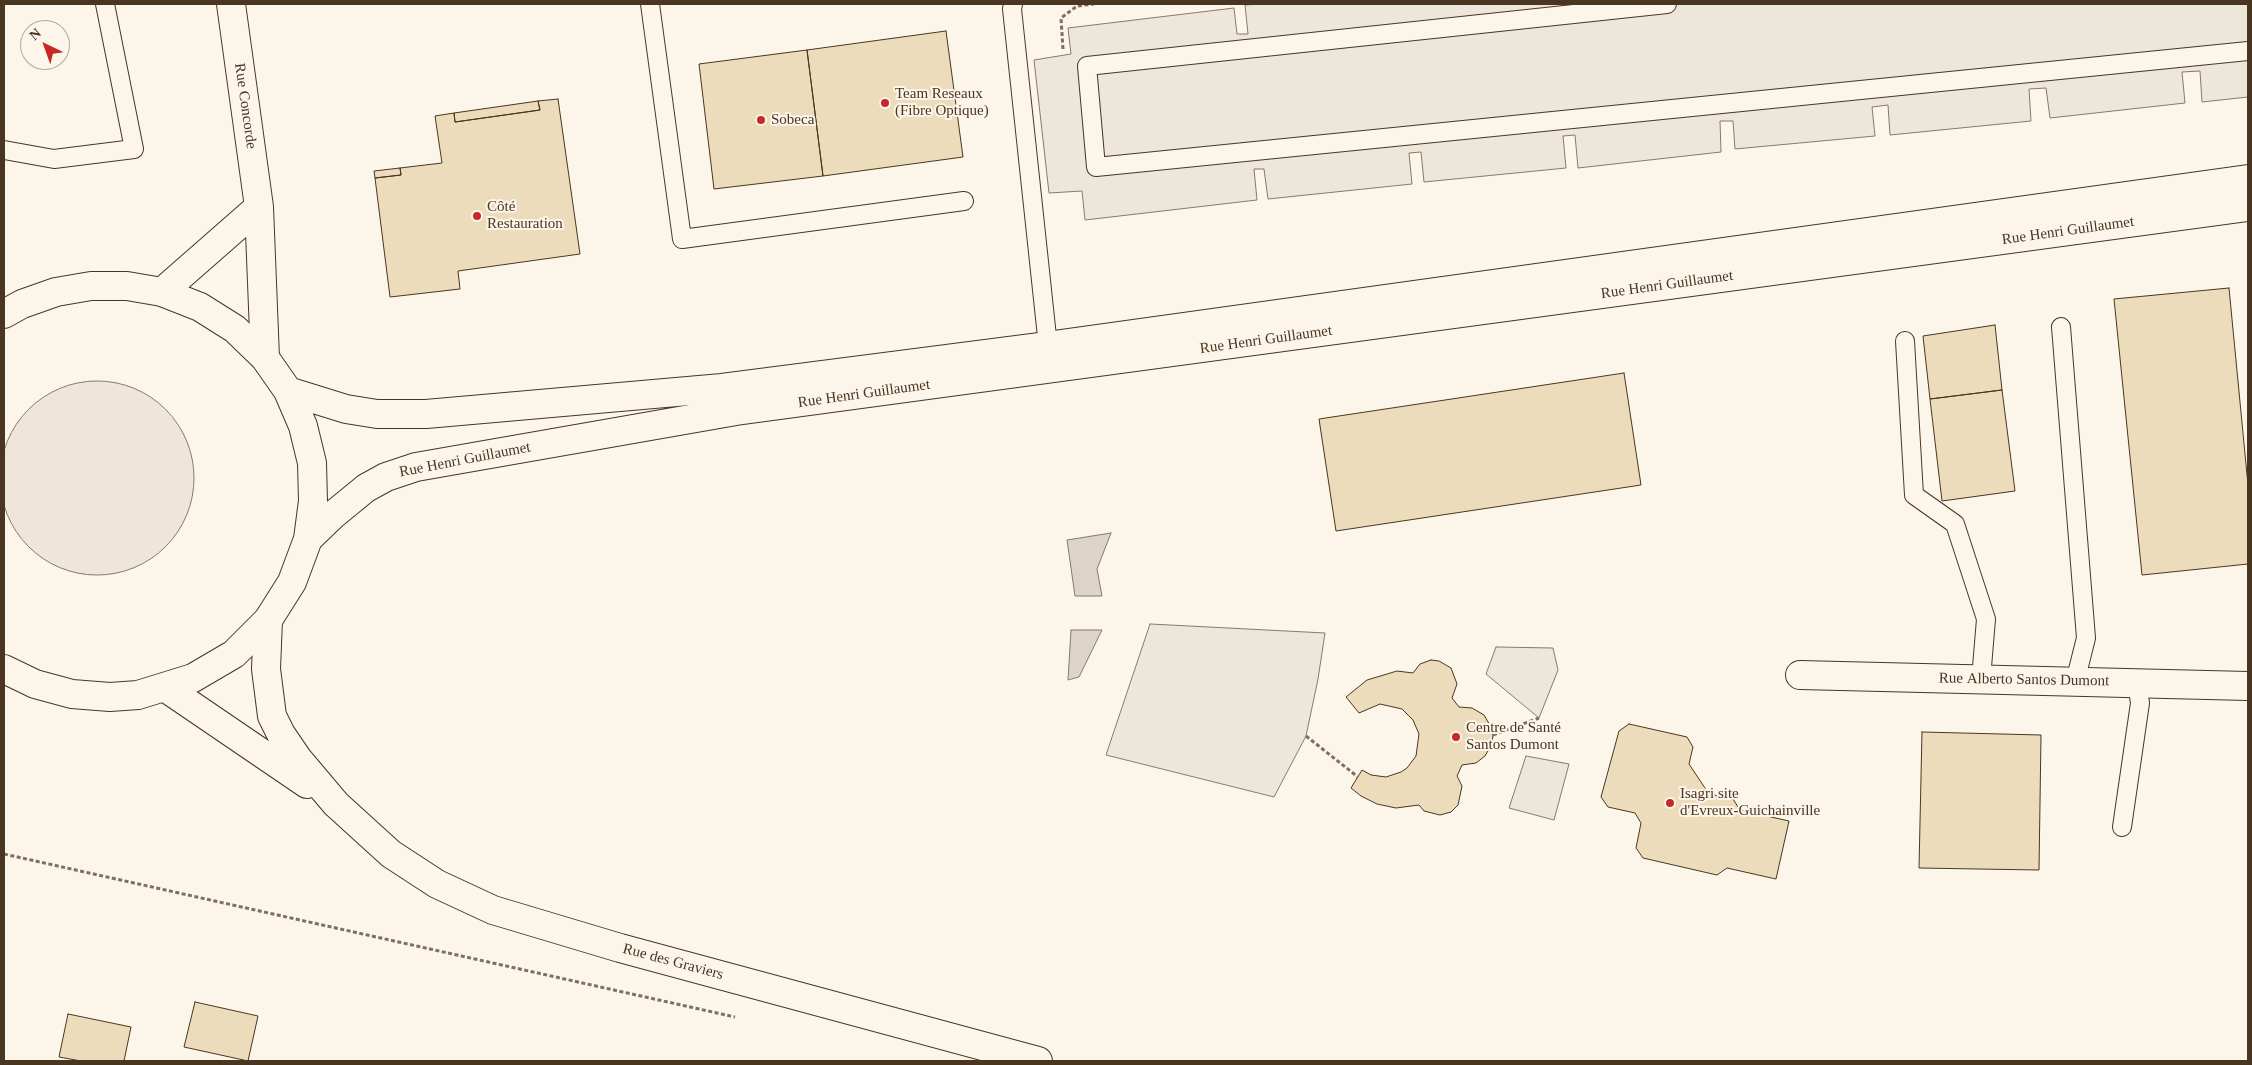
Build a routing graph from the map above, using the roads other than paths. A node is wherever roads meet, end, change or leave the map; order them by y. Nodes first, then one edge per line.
1 (105, 4) edge
2 (232, 4) edge
3 (650, 4) edge
4 (1013, 4) edge
5 (1667, 4) edge
6 (2248, 51) edge
7 (4, 150) edge
8 (2248, 179) edge
9 (964, 201) dead end
10 (258, 207) junction
11 (2248, 207) edge
12 (162, 292) junction
13 (4, 314) edge
14 (2061, 327) dead end
15 (1904, 341) dead end
16 (1048, 346) junction
17 (265, 358) junction
18 (288, 390) junction
19 (308, 539) junction
20 (268, 620) junction
21 (4, 668) edge
22 (1800, 676) dead end
23 (1980, 679) junction
24 (2075, 682) junction
25 (2137, 683) junction
26 (2248, 686) edge
27 (166, 688) junction
28 (336, 804) junction
29 (2122, 827) dead end
30 (1038, 1061) edge

1 - 7 lane
2 - 10 main road, Rue Concorde
3 - 9 lane
4 - 16 lane
5 - 6 lane
8 - 16 main road, Rue Henri Guillaumet
10 - 12 main road
10 - 17 main road, Rue Concorde
11 - 19 main road, Rue Henri Guillaumet
12 - 13 main road
12 - 17 main road
14 - 24 lane
15 - 23 lane
16 - 18 main road, Rue Henri Guillaumet
17 - 18 main road
18 - 19 main road
19 - 20 main road
20 - 27 main road
20 - 28 main road
21 - 27 main road
22 - 23 main road, Rue Alberto Santos Dumont
23 - 24 main road, Rue Alberto Santos Dumont
24 - 25 main road, Rue Alberto Santos Dumont
25 - 26 main road, Rue Alberto Santos Dumont
25 - 29 lane
27 - 28 main road
28 - 30 main road, Rue des Graviers

